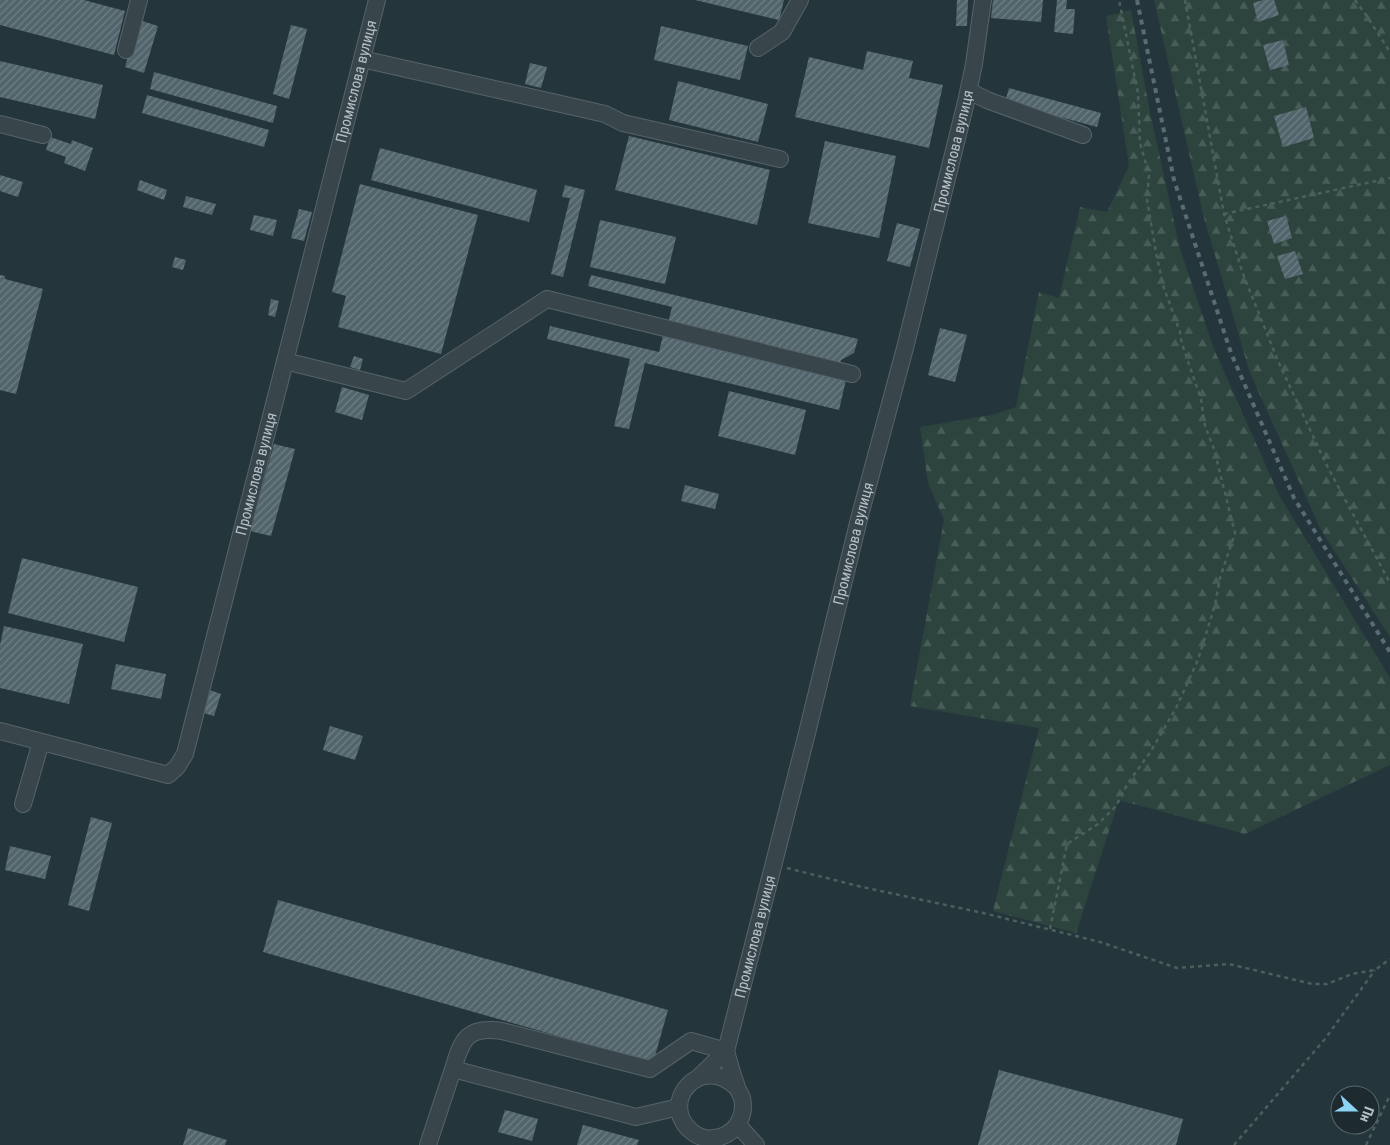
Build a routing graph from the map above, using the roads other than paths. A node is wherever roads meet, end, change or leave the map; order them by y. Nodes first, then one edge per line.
1 (139, 0) edge
2 (377, 0) edge
3 (800, 0) edge
4 (983, 0) edge
5 (758, 48) dead end
6 (126, 50) dead end
7 (362, 59) junction
8 (968, 91) junction
9 (0, 124) edge
10 (43, 135) dead end
11 (1083, 135) dead end
12 (780, 159) dead end
13 (285, 361) junction
14 (852, 374) dead end
15 (0, 731) edge
16 (41, 742) junction
17 (24, 804) dead end
18 (726, 1051) junction
19 (453, 1069) junction
20 (700, 1076) junction
21 (736, 1087) junction
22 (679, 1107) junction
23 (738, 1125) junction
24 (428, 1145) edge
25 (756, 1145) edge

1 - 6 street
2 - 7 street, Промислова вулиця
3 - 5 street
4 - 8 street, Промислова вулиця
7 - 12 street
7 - 13 street, Промислова вулиця
8 - 11 street
8 - 18 street, Промислова вулиця
9 - 10 street
13 - 14 street
13 - 16 street, Промислова вулиця
15 - 16 street, Промислова вулиця
16 - 17 street
18 - 19 street
18 - 20 street
18 - 21 street
19 - 22 street
19 - 24 street
20 - 21 street
20 - 22 street
21 - 23 street
22 - 23 street
23 - 25 street

